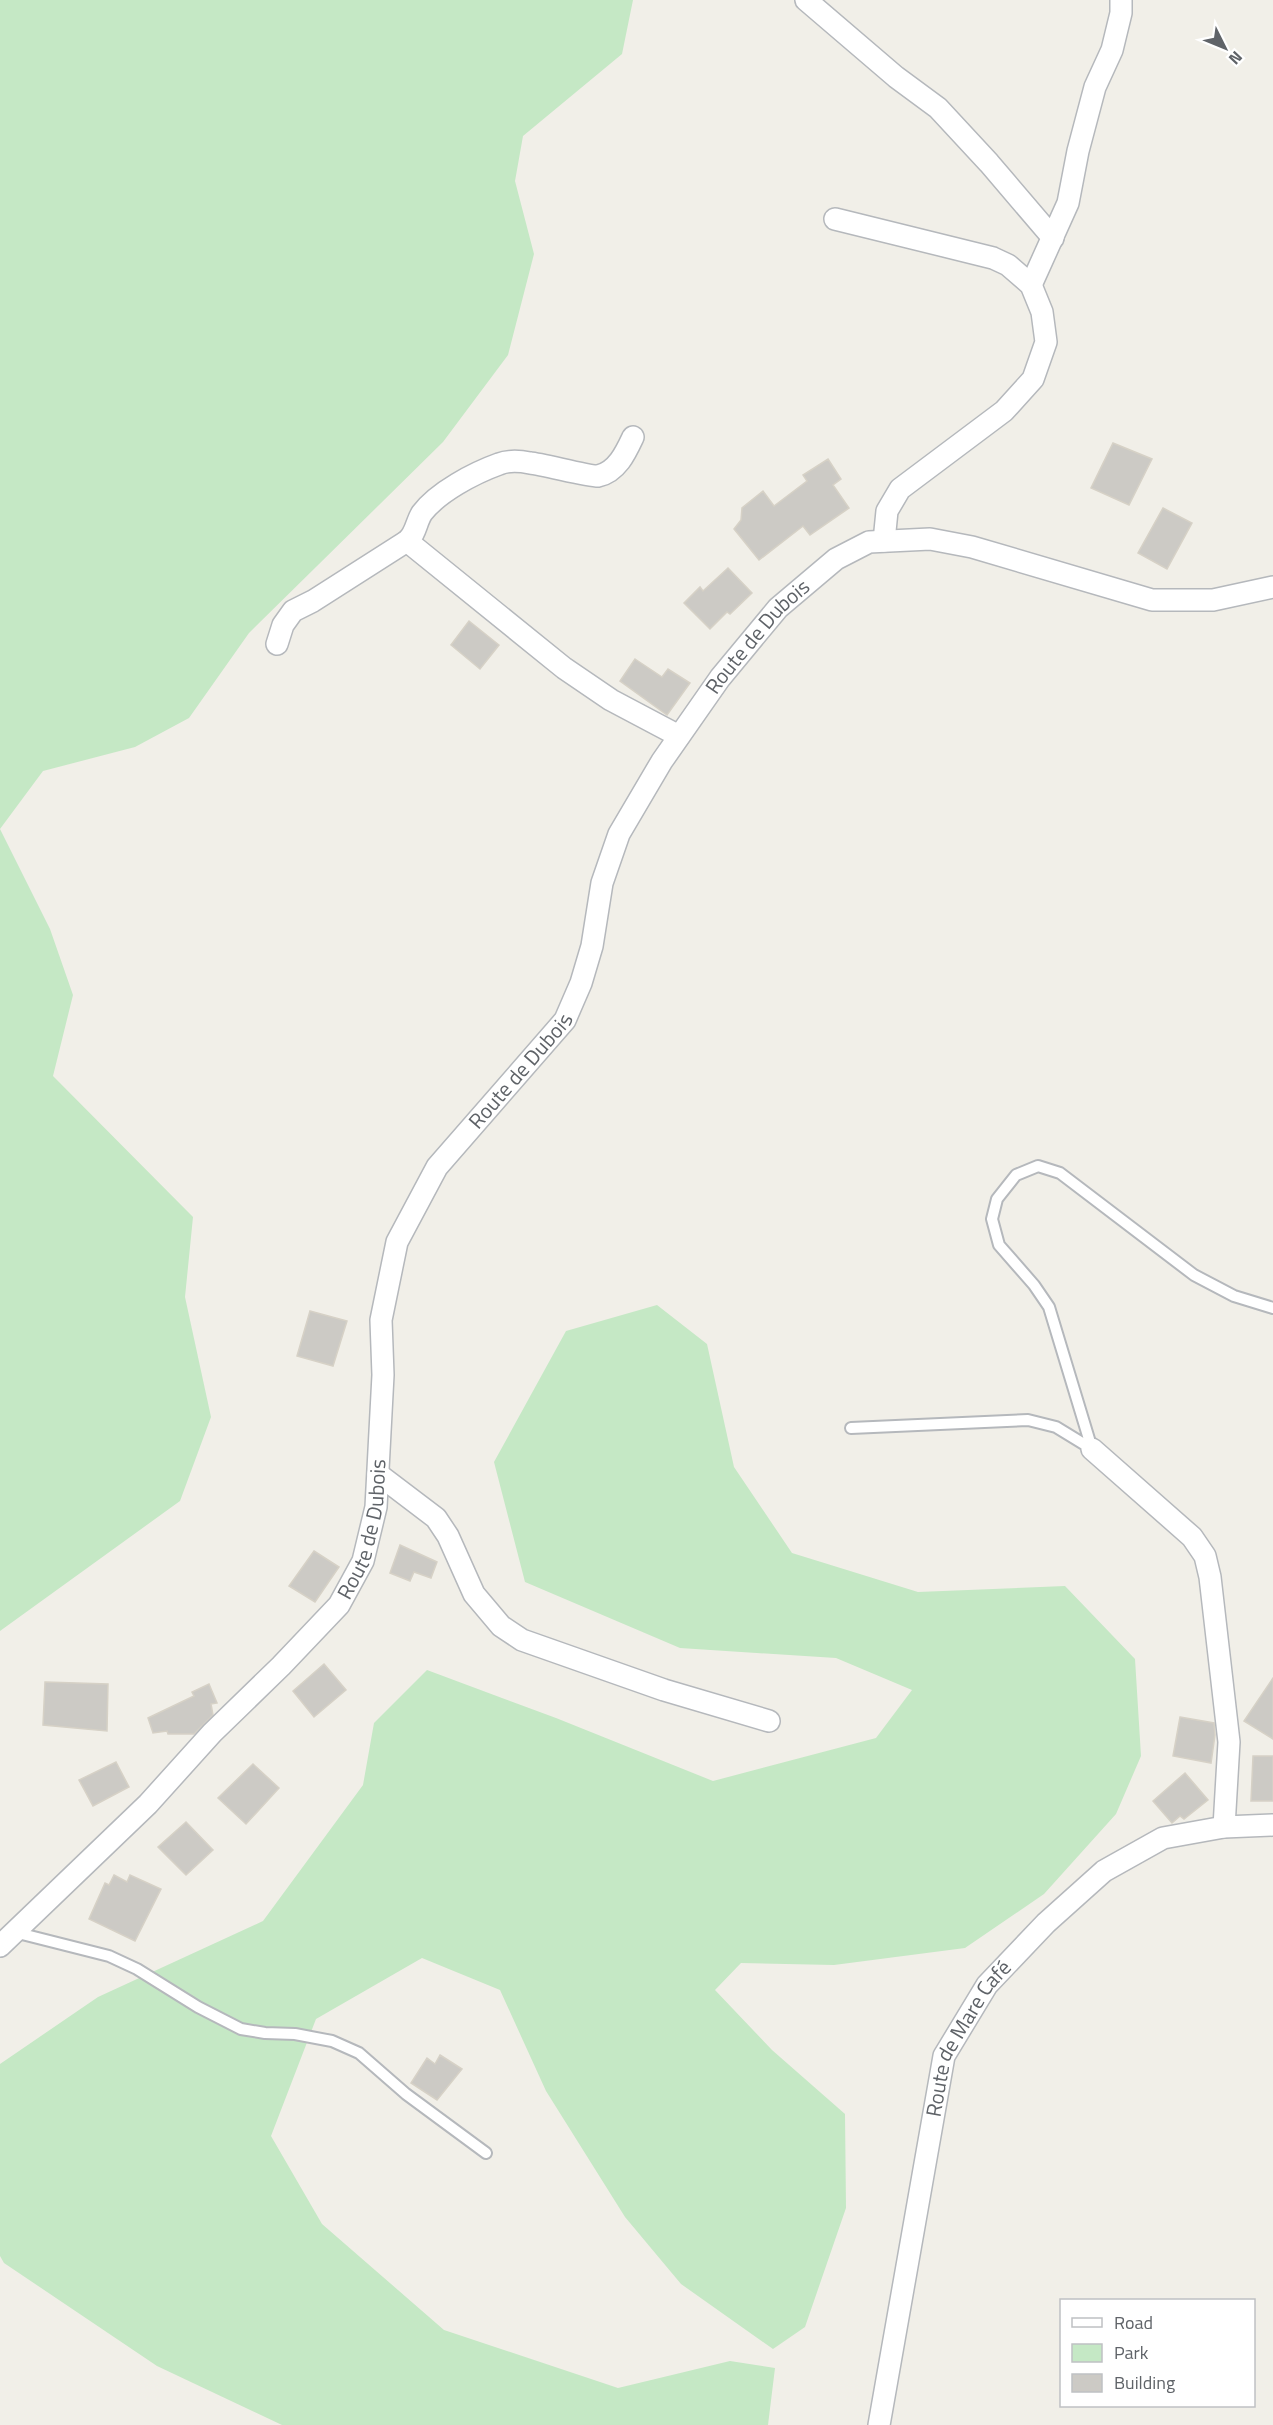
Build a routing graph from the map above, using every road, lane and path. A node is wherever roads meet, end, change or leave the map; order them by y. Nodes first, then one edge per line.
1 (806, 0) edge
2 (1121, 0) edge
3 (835, 219) dead end
4 (1053, 238) junction
5 (1031, 285) junction
6 (633, 437) dead end
7 (406, 541) junction
8 (884, 541) junction
9 (1273, 587) edge
10 (277, 644) dead end
11 (680, 736) junction
12 (1273, 1308) edge
13 (851, 1428) dead end
14 (1092, 1449) junction
15 (378, 1474) junction
16 (769, 1721) dead end
17 (1273, 1825) edge
18 (1224, 1827) junction
19 (7, 1939) edge
20 (486, 2153) dead end
21 (879, 2425) edge

1 - 4 street
2 - 4 street
3 - 5 street
4 - 5 street
5 - 8 street
6 - 7 street
7 - 10 street
7 - 11 street
8 - 9 street, Route de Dubois
8 - 11 street, Route de Dubois
11 - 15 street, Route de Dubois
12 - 14 lane
13 - 14 lane
14 - 18 street
15 - 16 street
15 - 19 street, Route de Dubois
17 - 18 street, Route de Mare Café
18 - 21 street, Route de Mare Café
19 - 20 lane

